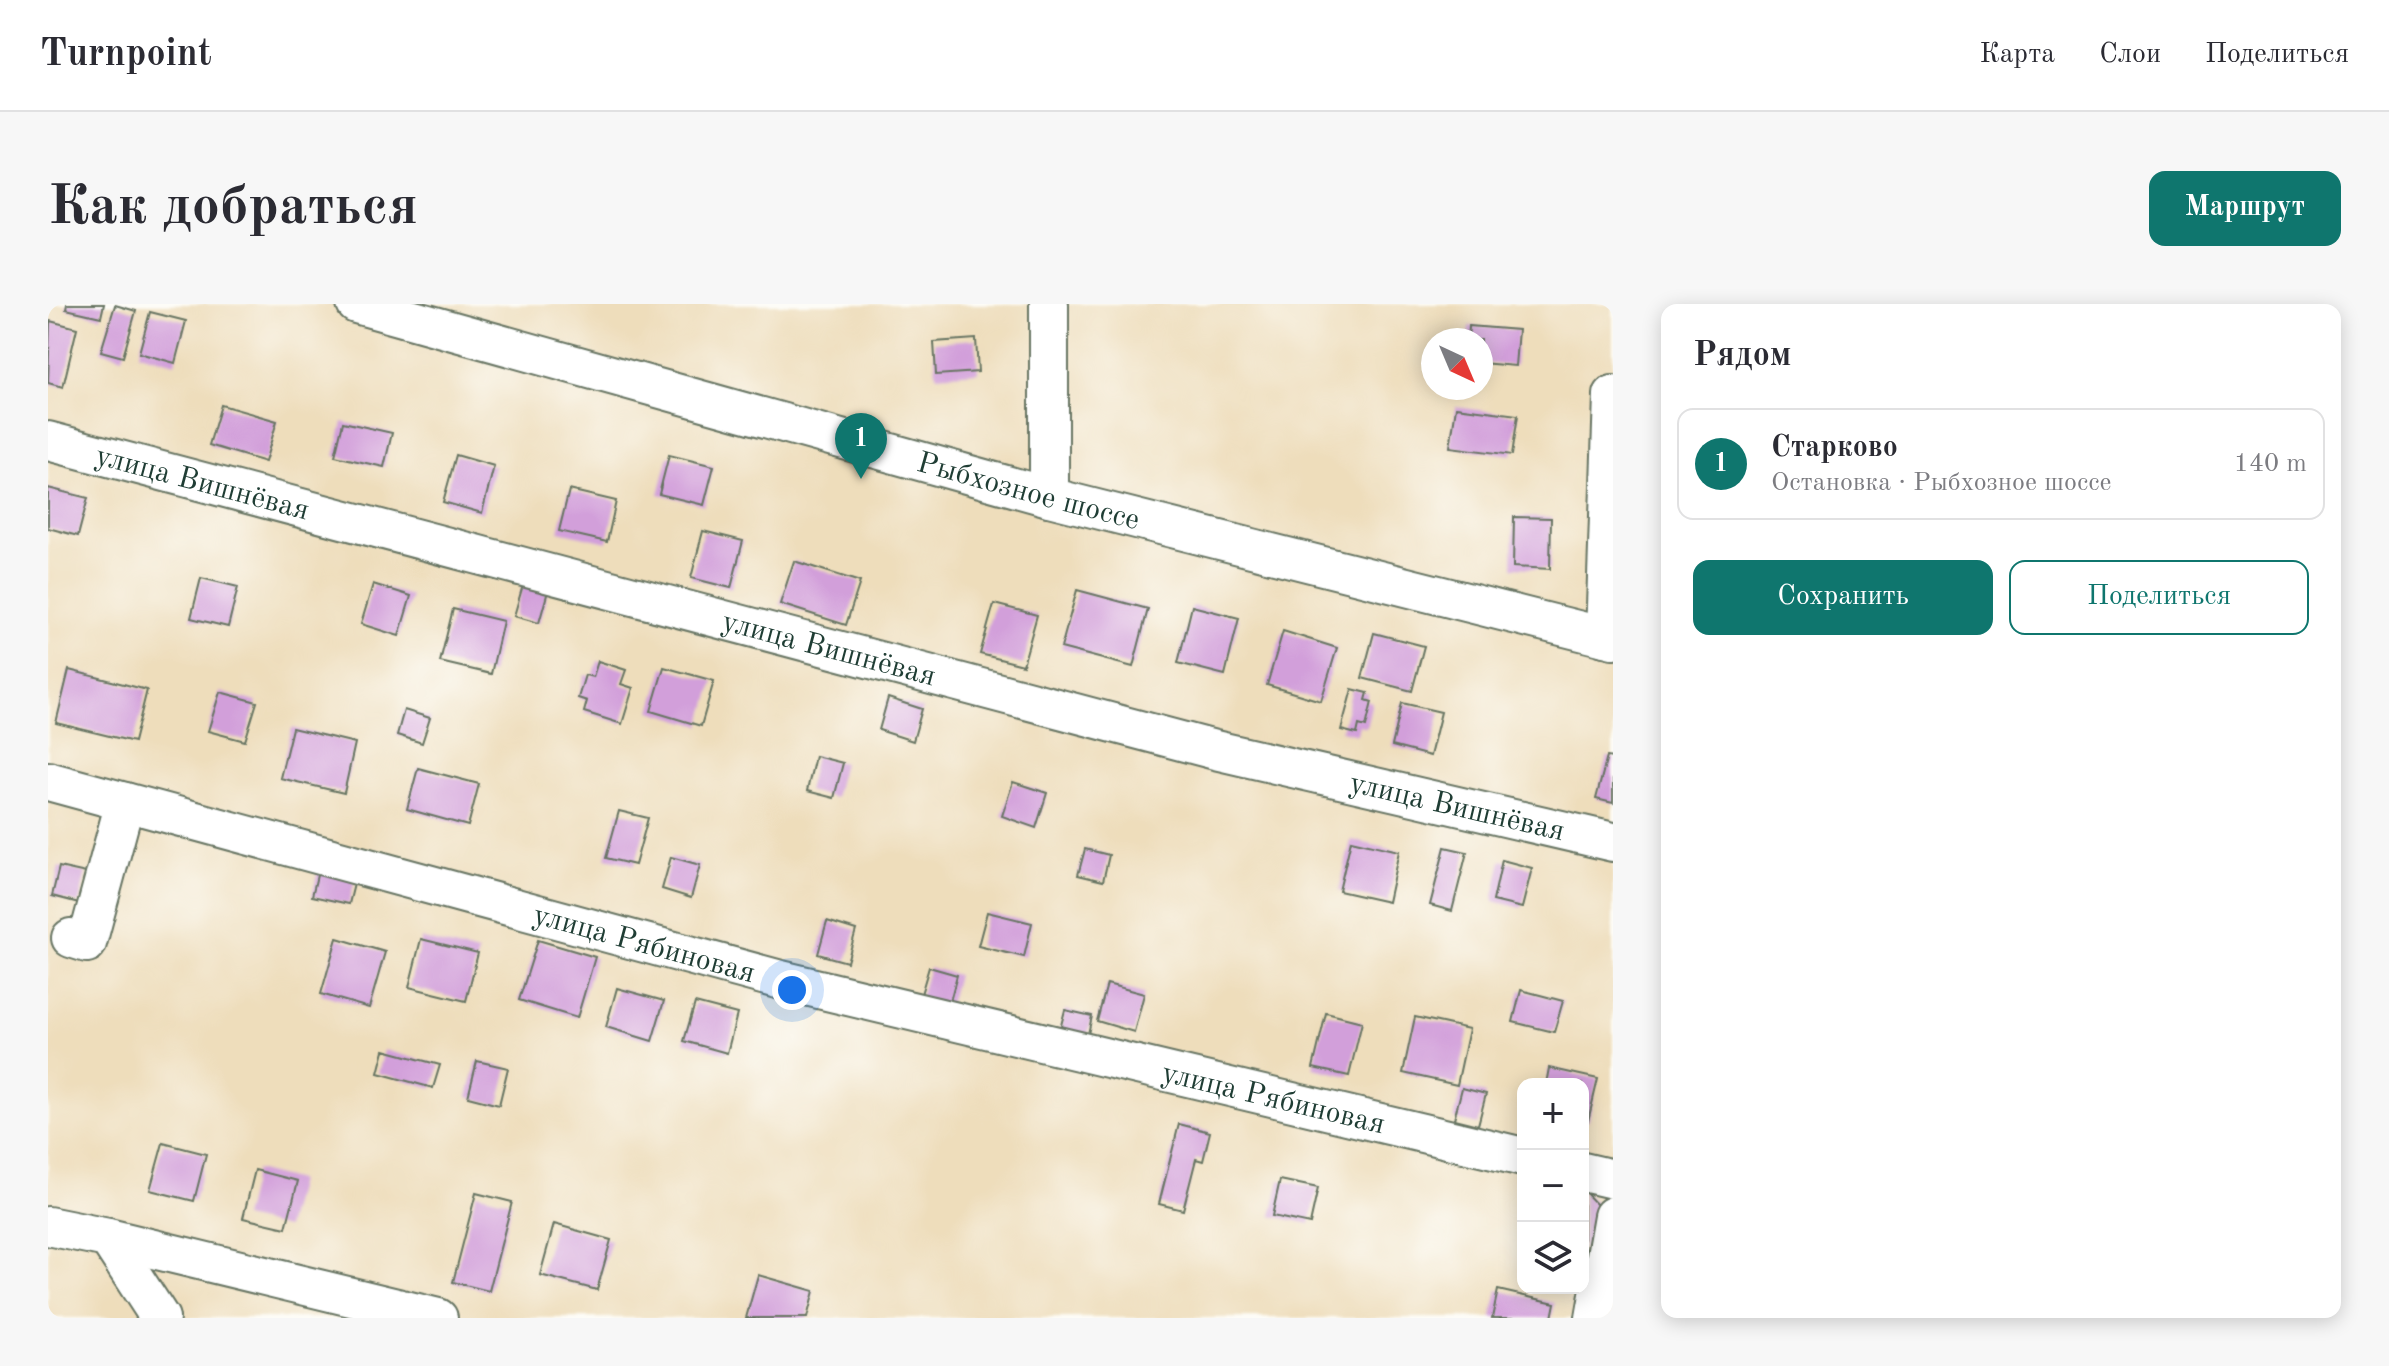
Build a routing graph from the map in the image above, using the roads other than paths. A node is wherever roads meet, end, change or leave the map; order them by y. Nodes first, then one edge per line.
1 (356, 304) edge
2 (1049, 304) edge
3 (1613, 395) edge
4 (48, 441) edge
5 (1049, 497) junction
6 (1609, 638) edge
7 (48, 781) edge
8 (125, 802) junction
9 (1613, 842) edge
10 (71, 938) dead end
11 (1517, 1156) edge
12 (1589, 1173) edge
13 (1613, 1179) edge
14 (1613, 1216) edge
15 (48, 1226) edge
16 (108, 1238) junction
17 (160, 1318) edge
18 (438, 1318) edge
19 (1595, 1318) edge

1 - 5 street, Рыбхозное шоссе
2 - 5 street
3 - 6 street
4 - 9 street, улица Вишнёвая
5 - 6 street, Рыбхозное шоссе
7 - 8 street, улица Рябиновая
8 - 10 street
8 - 11 street, улица Рябиновая
12 - 13 street
14 - 19 street
15 - 16 street
16 - 17 street
16 - 18 street

